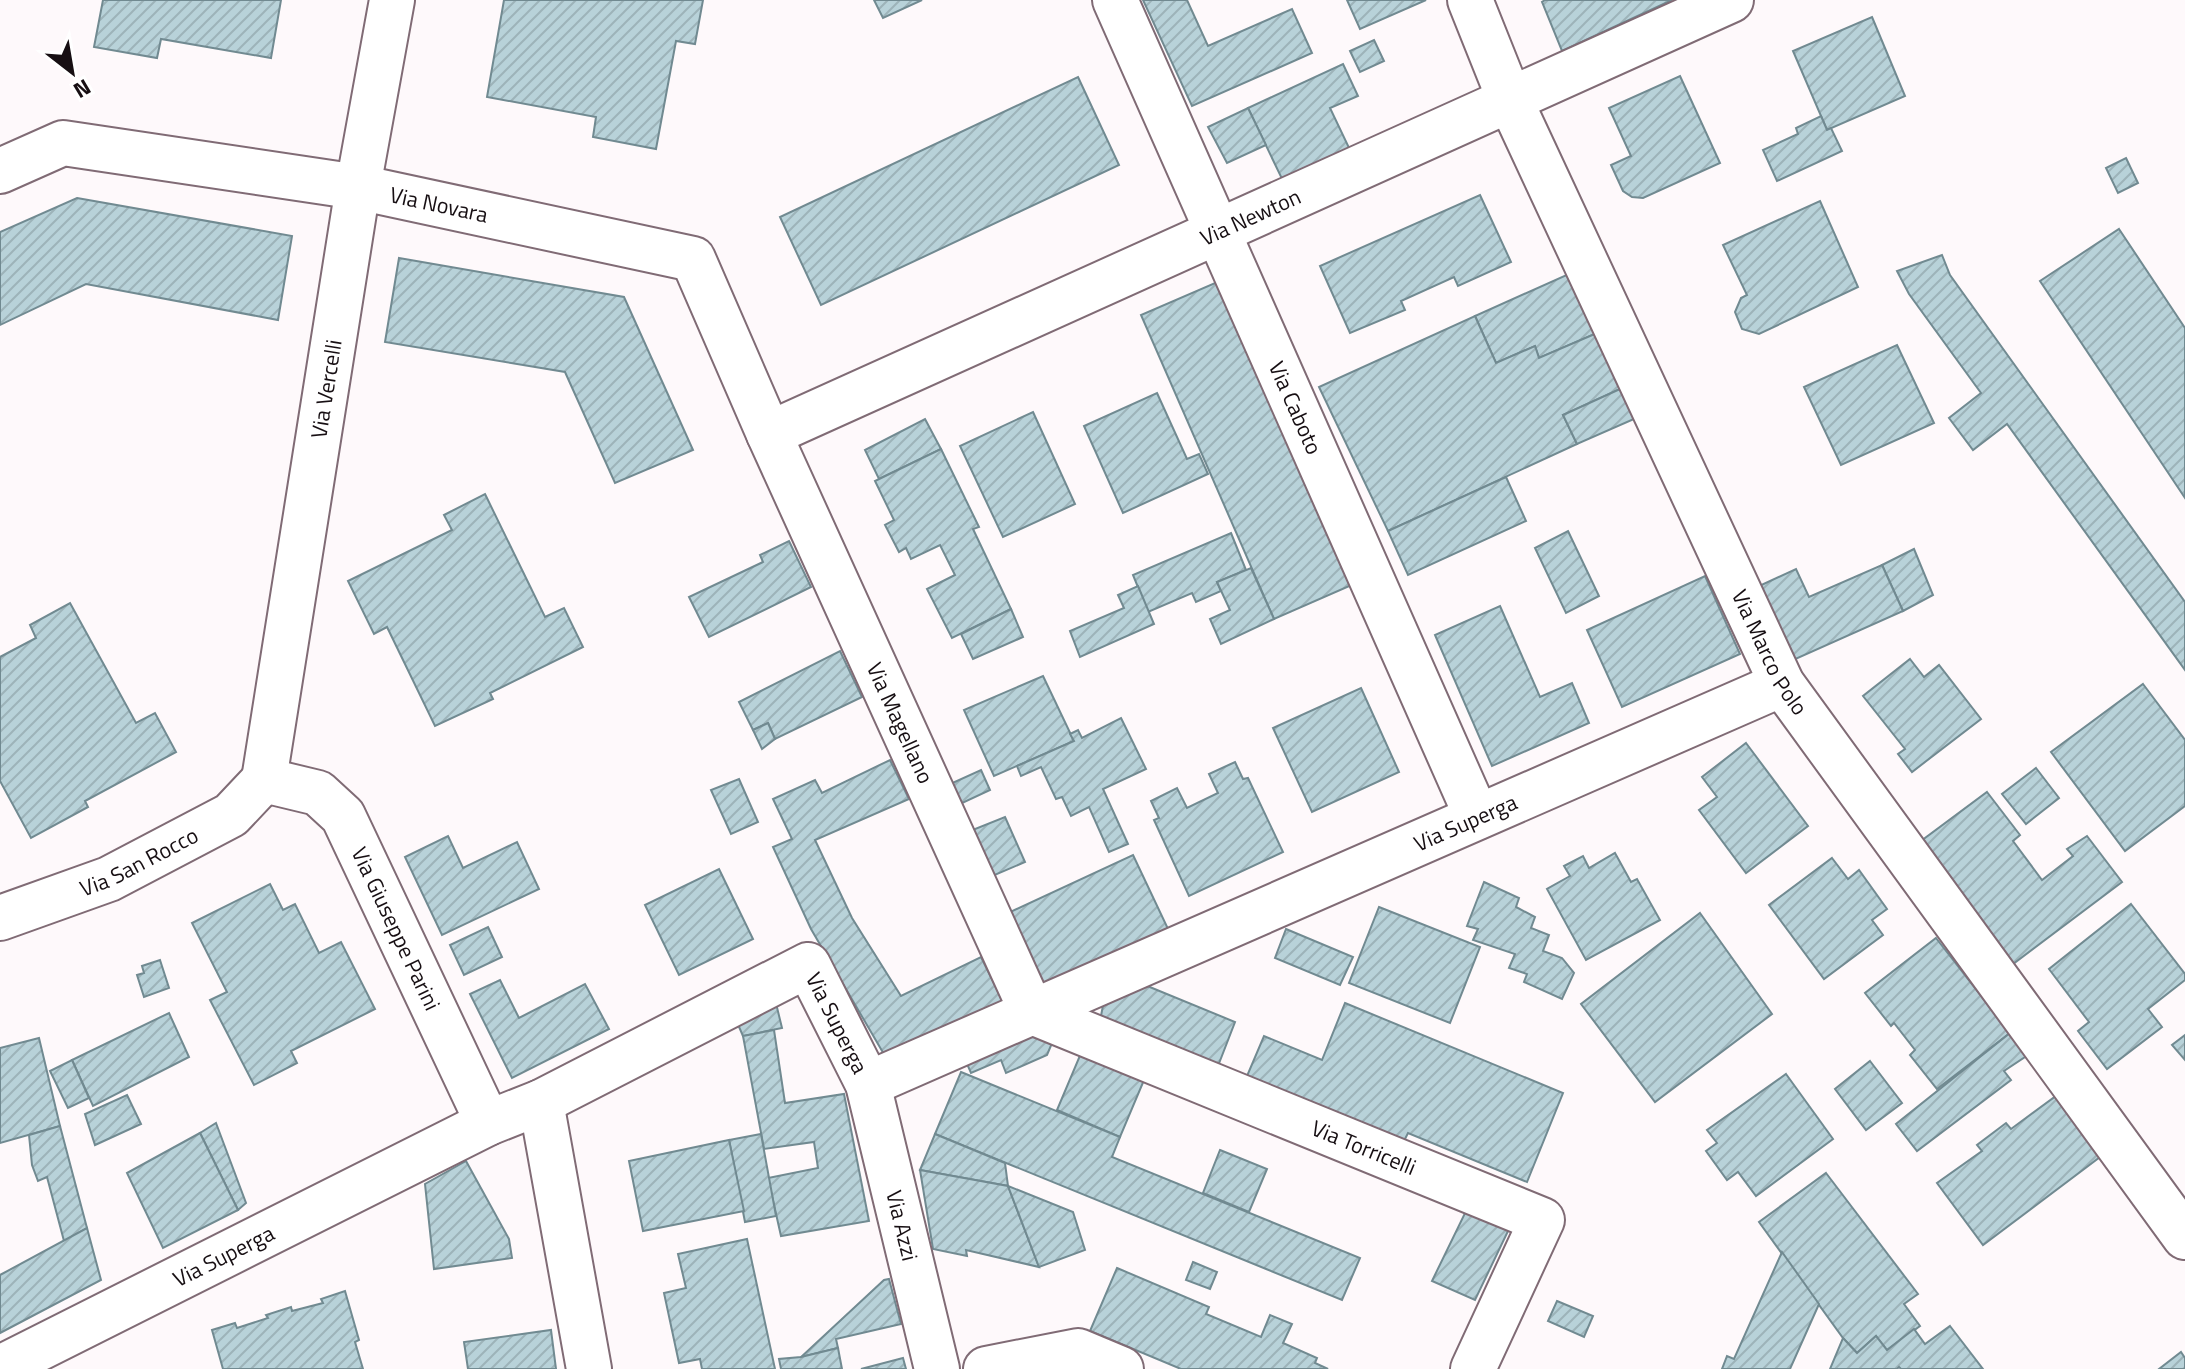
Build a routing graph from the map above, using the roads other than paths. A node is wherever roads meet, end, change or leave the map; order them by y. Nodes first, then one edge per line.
1 (392, 0) edge
2 (1115, 0) edge
3 (1470, 0) edge
4 (1731, 0) edge
5 (1510, 100) junction
6 (0, 171) edge
7 (358, 187) junction
8 (1218, 231) junction
9 (769, 434) junction
10 (1782, 684) junction
11 (264, 780) junction
12 (1477, 817) junction
13 (0, 918) edge
14 (1032, 1012) junction
15 (868, 1084) junction
16 (541, 1102) junction
17 (488, 1123) junction
18 (2185, 1237) edge
19 (0, 1368) edge
20 (589, 1369) edge
21 (937, 1369) edge
22 (986, 1369) edge
23 (1121, 1369) edge
24 (1473, 1369) edge

1 - 7 street, Via Vercelli
2 - 8 street, Via Caboto
3 - 5 street, Via Marco Polo
4 - 5 street, Via Newton
5 - 8 street, Via Newton
5 - 10 street, Via Marco Polo
6 - 7 street, Via Novara
7 - 9 street, Via Novara
7 - 11 street, Via Vercelli
8 - 9 street, Via Newton
8 - 12 street, Via Caboto
9 - 14 street, Via Magellano
10 - 12 street, Via Superga
10 - 18 street, Via Marco Polo
11 - 13 street, Via San Rocco
11 - 17 street, Via Giuseppe Parini
12 - 14 street, Via Superga
14 - 15 street, Via Superga
14 - 24 street, Via Torricelli
15 - 16 street, Via Superga
15 - 21 street, Via Azzi
16 - 17 street, Via Superga
16 - 20 street
17 - 19 street, Via Superga
22 - 23 street

